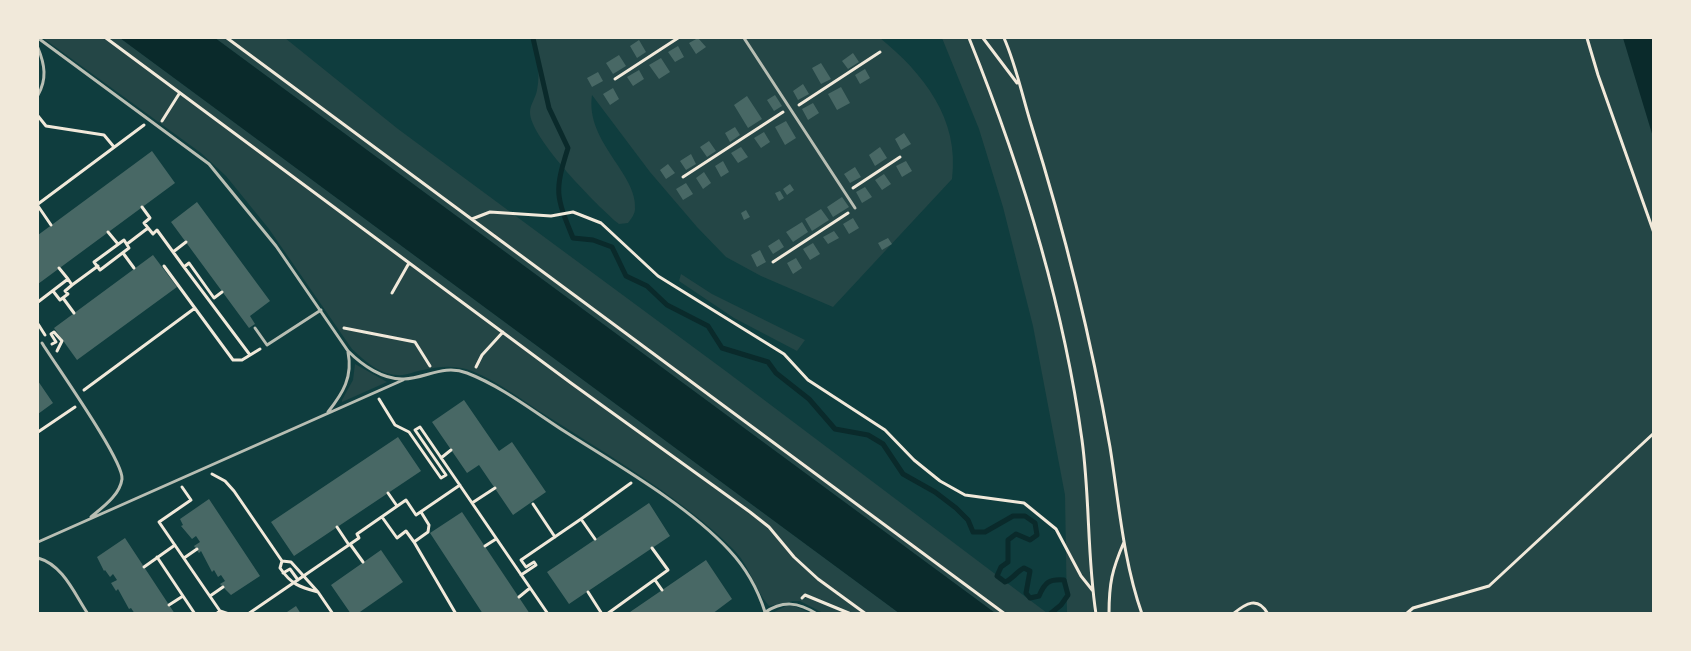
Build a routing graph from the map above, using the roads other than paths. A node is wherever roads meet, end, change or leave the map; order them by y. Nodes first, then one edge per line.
1 (38, 38) edge
2 (744, 38) edge
3 (38, 48) edge
4 (38, 95) edge
5 (855, 208) road end
6 (321, 310) junction
7 (255, 328) dead end
8 (42, 343) dead end
9 (348, 352) junction
10 (404, 379) junction
11 (326, 414) junction
12 (87, 520) junction
13 (38, 542) edge
14 (38, 558) edge
15 (764, 613) edge
16 (88, 614) edge
17 (817, 614) edge

1 - 6 lane
2 - 5 lane
3 - 4 lane
6 - 7 lane
6 - 9 lane
8 - 12 lane
9 - 10 lane
9 - 11 lane
10 - 11 lane
10 - 15 lane
11 - 12 lane
12 - 13 lane
14 - 16 lane
15 - 17 lane

